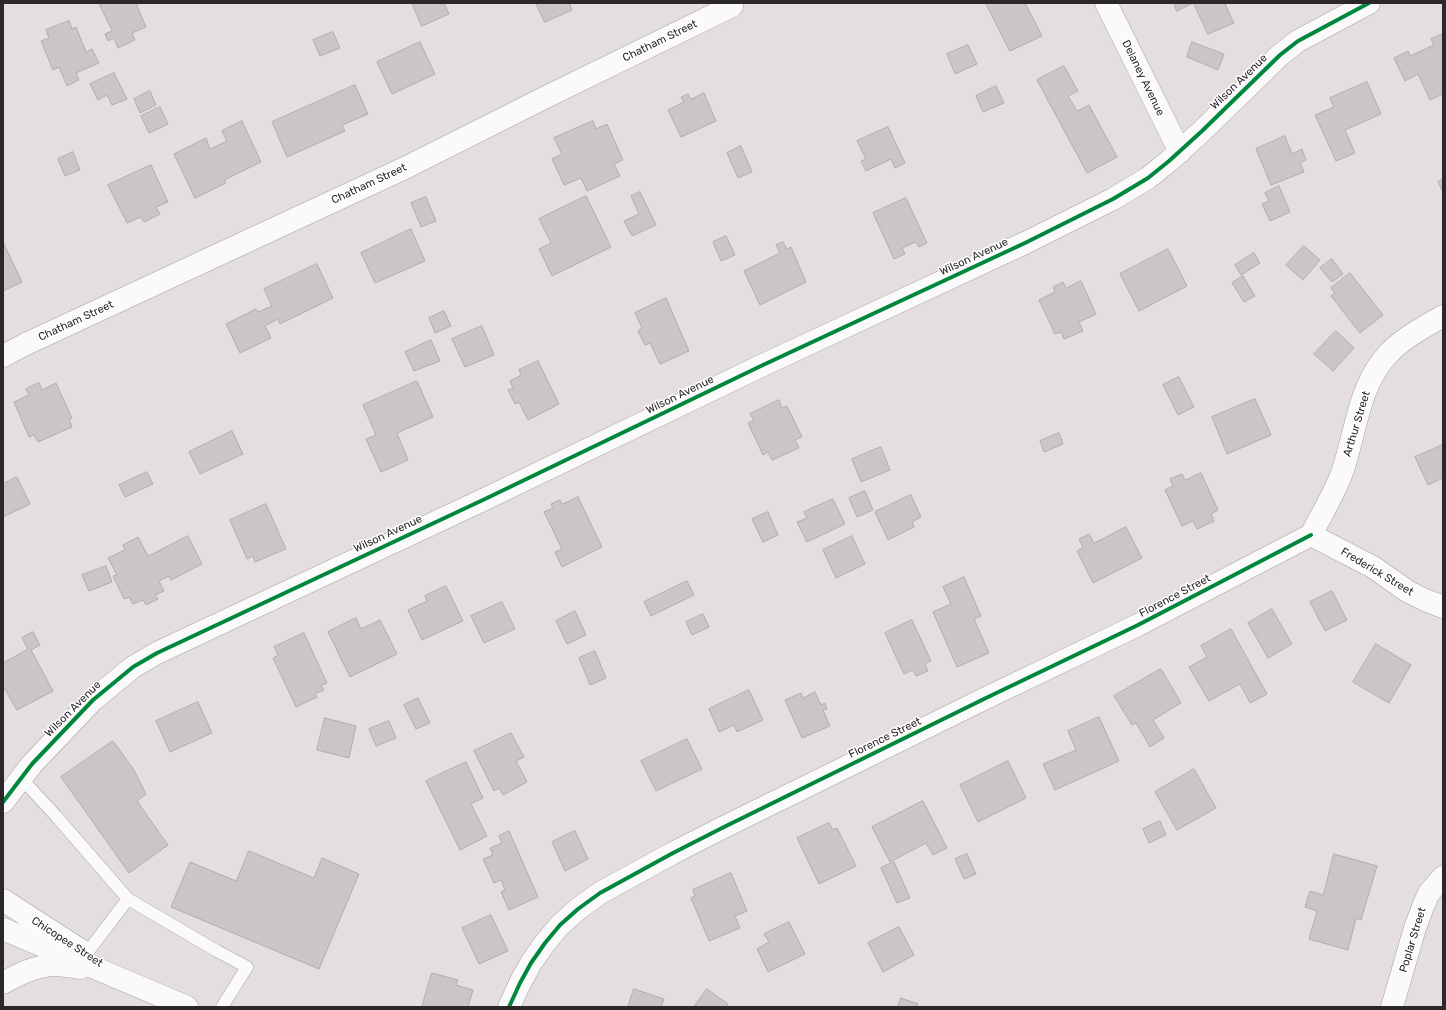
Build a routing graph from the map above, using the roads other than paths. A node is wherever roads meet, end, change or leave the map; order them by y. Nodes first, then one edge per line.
1 (1106, 3) edge
2 (1369, 3) edge
3 (732, 4) edge
4 (1180, 152) junction
5 (1443, 316) edge
6 (3, 356) edge
7 (1311, 535) junction
8 (1443, 607) edge
9 (21, 778) junction
10 (3, 802) edge
11 (1443, 877) edge
12 (128, 899) junction
13 (3, 900) edge
14 (3, 929) edge
15 (86, 954) junction
16 (3, 983) edge
17 (132, 983) junction
18 (187, 1007) edge
19 (222, 1007) edge
20 (509, 1007) edge
21 (1392, 1007) edge

1 - 4 street, Delaney Avenue
2 - 4 street, Wilson Avenue
3 - 6 street, Chatham Street
4 - 9 street, Wilson Avenue
5 - 7 street, Arthur Street
7 - 8 street, Frederick Street
7 - 20 street, Florence Street
9 - 10 street, Wilson Avenue
9 - 12 lane
11 - 21 street, Poplar Street
12 - 15 lane
12 - 19 lane
13 - 15 street, Chicopee Street
14 - 17 street, Chicopee Street
15 - 17 street, Chicopee Street
16 - 17 street
17 - 18 street, Chicopee Street

